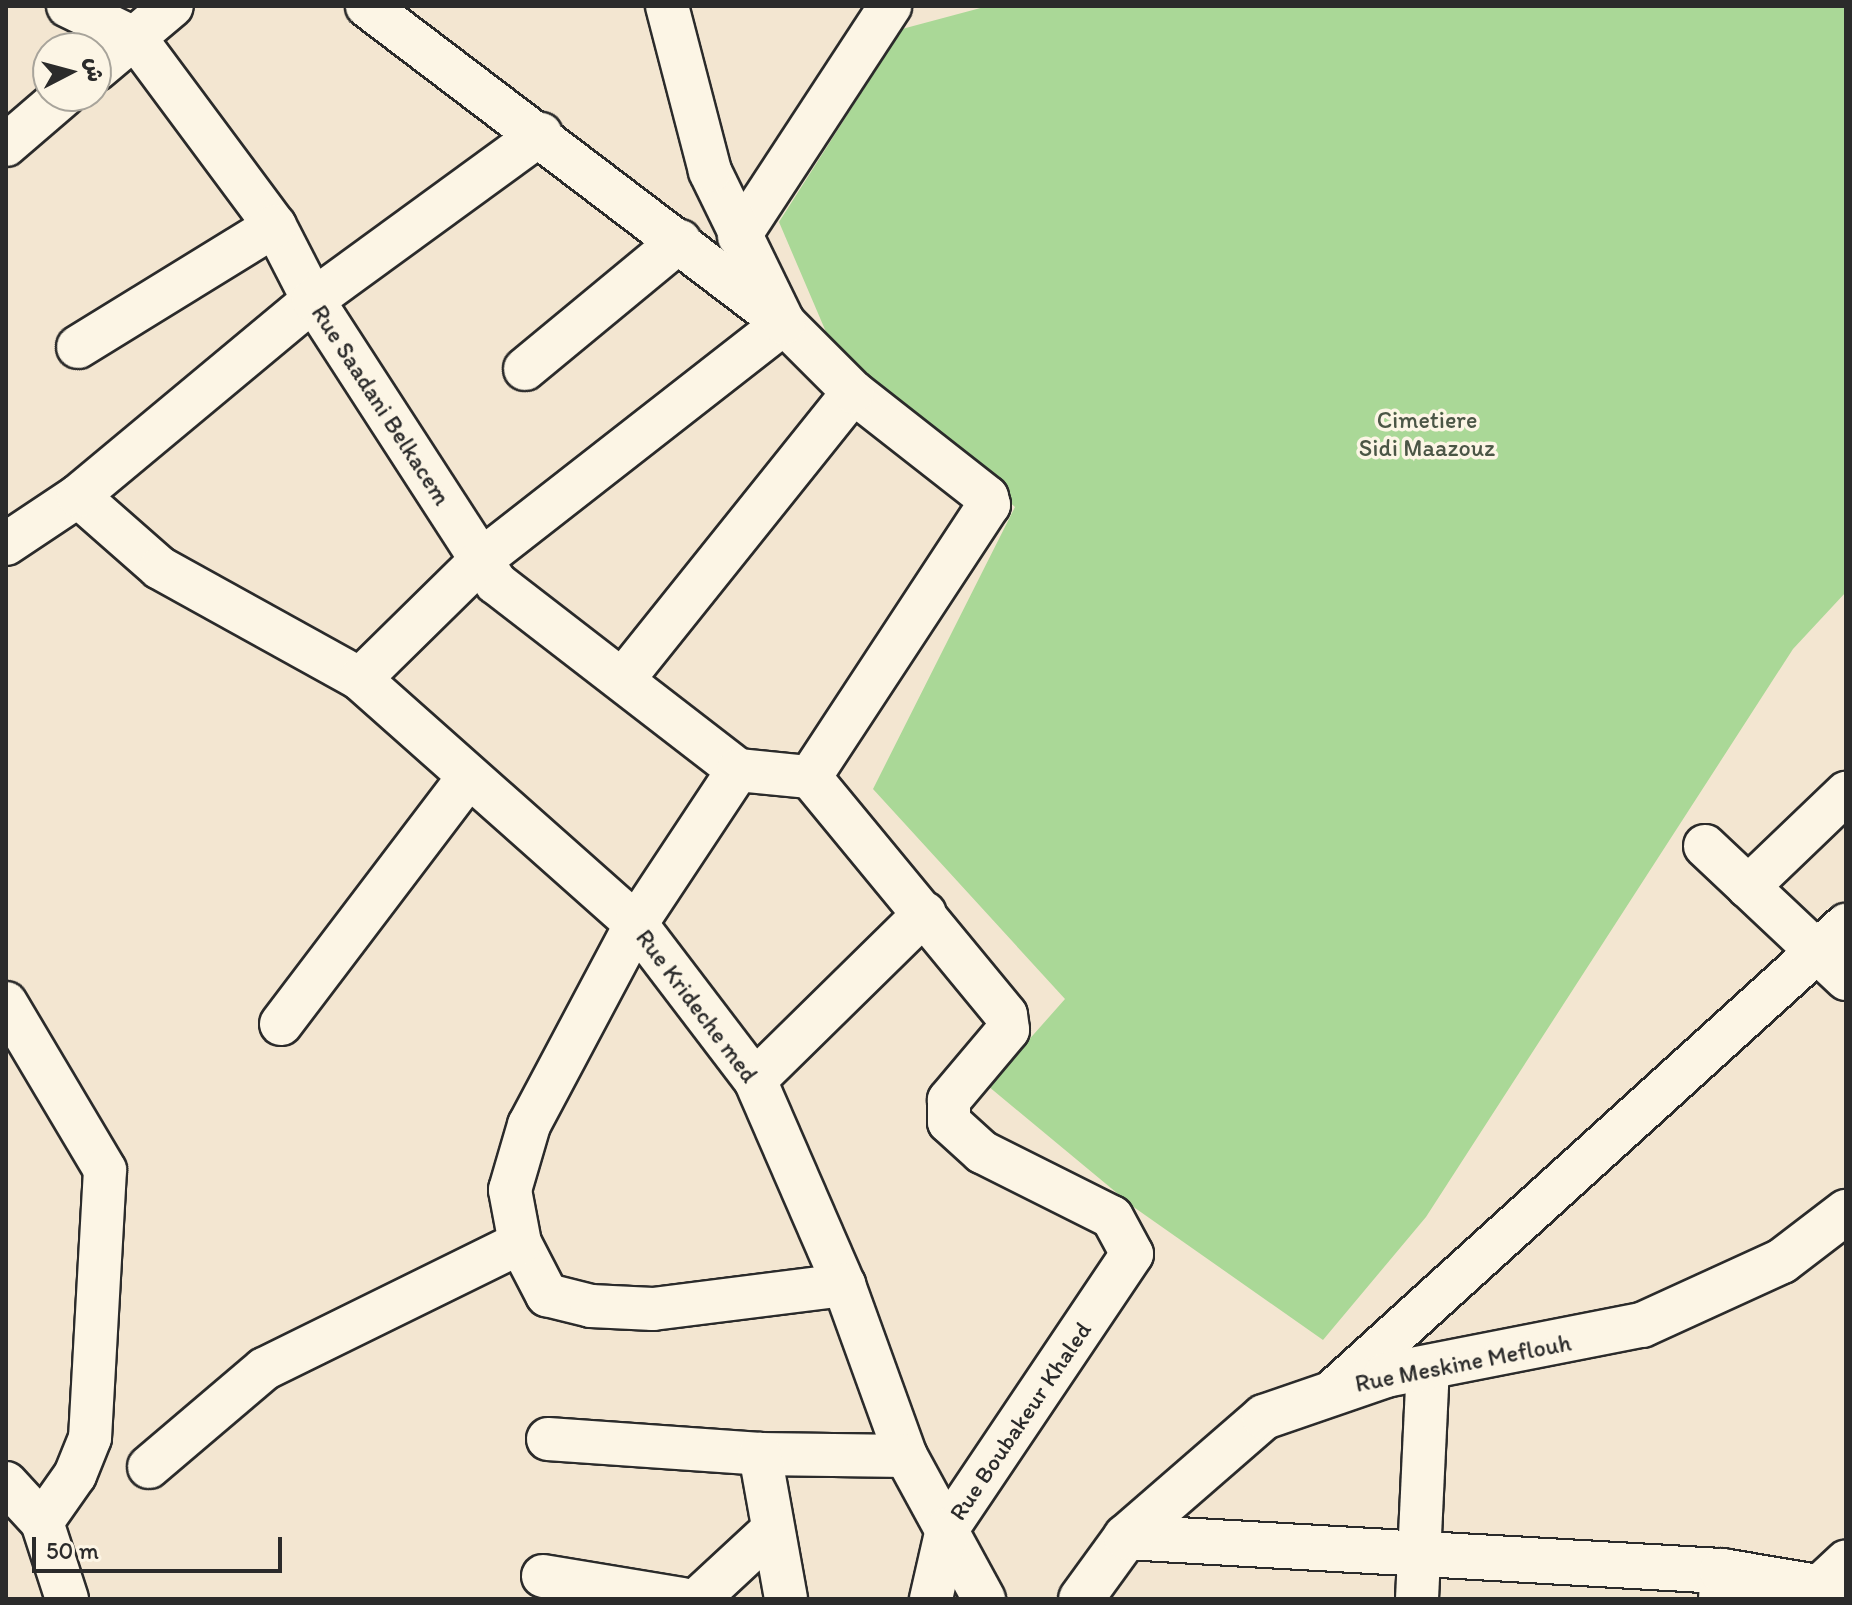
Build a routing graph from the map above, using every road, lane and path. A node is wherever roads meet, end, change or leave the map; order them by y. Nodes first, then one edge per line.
1 (68, 6) edge
2 (172, 6) edge
3 (367, 6) edge
4 (667, 6) edge
5 (890, 6) edge
6 (136, 39) junction
7 (112, 58) edge
8 (44, 112) edge
9 (541, 134) junction
10 (6, 145) edge
11 (275, 226) junction
12 (739, 237) junction
13 (680, 241) junction
14 (313, 300) junction
15 (784, 323) junction
16 (78, 347) dead end
17 (525, 369) dead end
18 (853, 392) junction
19 (78, 496) junction
20 (6, 544) edge
21 (481, 560) junction
22 (625, 677) junction
23 (360, 679) junction
24 (738, 770) junction
25 (810, 777) junction
26 (467, 779) junction
27 (1846, 793) edge
28 (1705, 846) dead end
29 (1748, 887) junction
30 (925, 913) junction
31 (636, 924) junction
32 (1832, 936) edge
33 (1846, 979) edge
34 (6, 1003) edge
35 (281, 1024) dead end
36 (755, 1080) junction
37 (1846, 1212) edge
38 (520, 1243) junction
39 (844, 1285) junction
40 (1428, 1367) junction
41 (1334, 1390) junction
42 (548, 1439) dead end
43 (760, 1454) junction
44 (906, 1456) junction
45 (149, 1467) dead end
46 (6, 1483) edge
47 (42, 1522) junction
48 (947, 1529) junction
49 (770, 1532) junction
50 (1126, 1537) junction
51 (1420, 1551) junction
52 (543, 1576) dead end
53 (1838, 1579) edge
54 (1721, 1585) edge
55 (67, 1599) edge
56 (682, 1599) edge
57 (698, 1599) edge
58 (786, 1599) edge
59 (931, 1599) edge
60 (984, 1599) edge
61 (1081, 1599) edge
62 (1417, 1599) edge

1 - 6 street, Rue Saadani Belkacem
2 - 6 street
3 - 9 street
4 - 12 street
5 - 12 street
6 - 7 street
6 - 11 street, Rue Saadani Belkacem
8 - 10 street
9 - 13 street
9 - 14 street
11 - 14 street, Rue Saadani Belkacem
11 - 16 street
12 - 15 street
13 - 15 street
13 - 17 street
14 - 19 street
14 - 21 street, Rue Saadani Belkacem
15 - 18 street
15 - 21 street
18 - 22 street
18 - 25 street
19 - 20 street
19 - 23 street, Rue Krideche med
21 - 22 street, Rue Saadani Belkacem
21 - 23 street
22 - 24 street, Rue Saadani Belkacem
23 - 26 street, Rue Krideche med
24 - 25 street
24 - 31 street
25 - 30 street
26 - 31 street, Rue Krideche med
26 - 35 street
27 - 29 street
28 - 29 street
29 - 32 street
30 - 36 street
30 - 48 street, Rue Boubakeur Khaled
31 - 36 street, Rue Krideche med
31 - 38 street
32 - 33 street
32 - 41 street
34 - 47 street
36 - 39 street, Rue Krideche med
37 - 40 main road, Rue Meskine Meflouh
38 - 39 street
38 - 45 street
39 - 44 street, Rue Krideche med
40 - 41 main road, Rue Meskine Meflouh
40 - 51 street
41 - 50 main road, Rue Meskine Meflouh
42 - 43 street
43 - 44 street
43 - 49 street
44 - 48 street, Rue Krideche med
46 - 47 street
47 - 55 street
48 - 59 street, Rue Boubakeur Khaled
48 - 60 street, Rue Krideche med
49 - 57 street
49 - 58 street
50 - 51 main road
50 - 61 main road, Rue Meskine Meflouh
51 - 54 main road
51 - 62 street
52 - 56 street
53 - 54 main road

